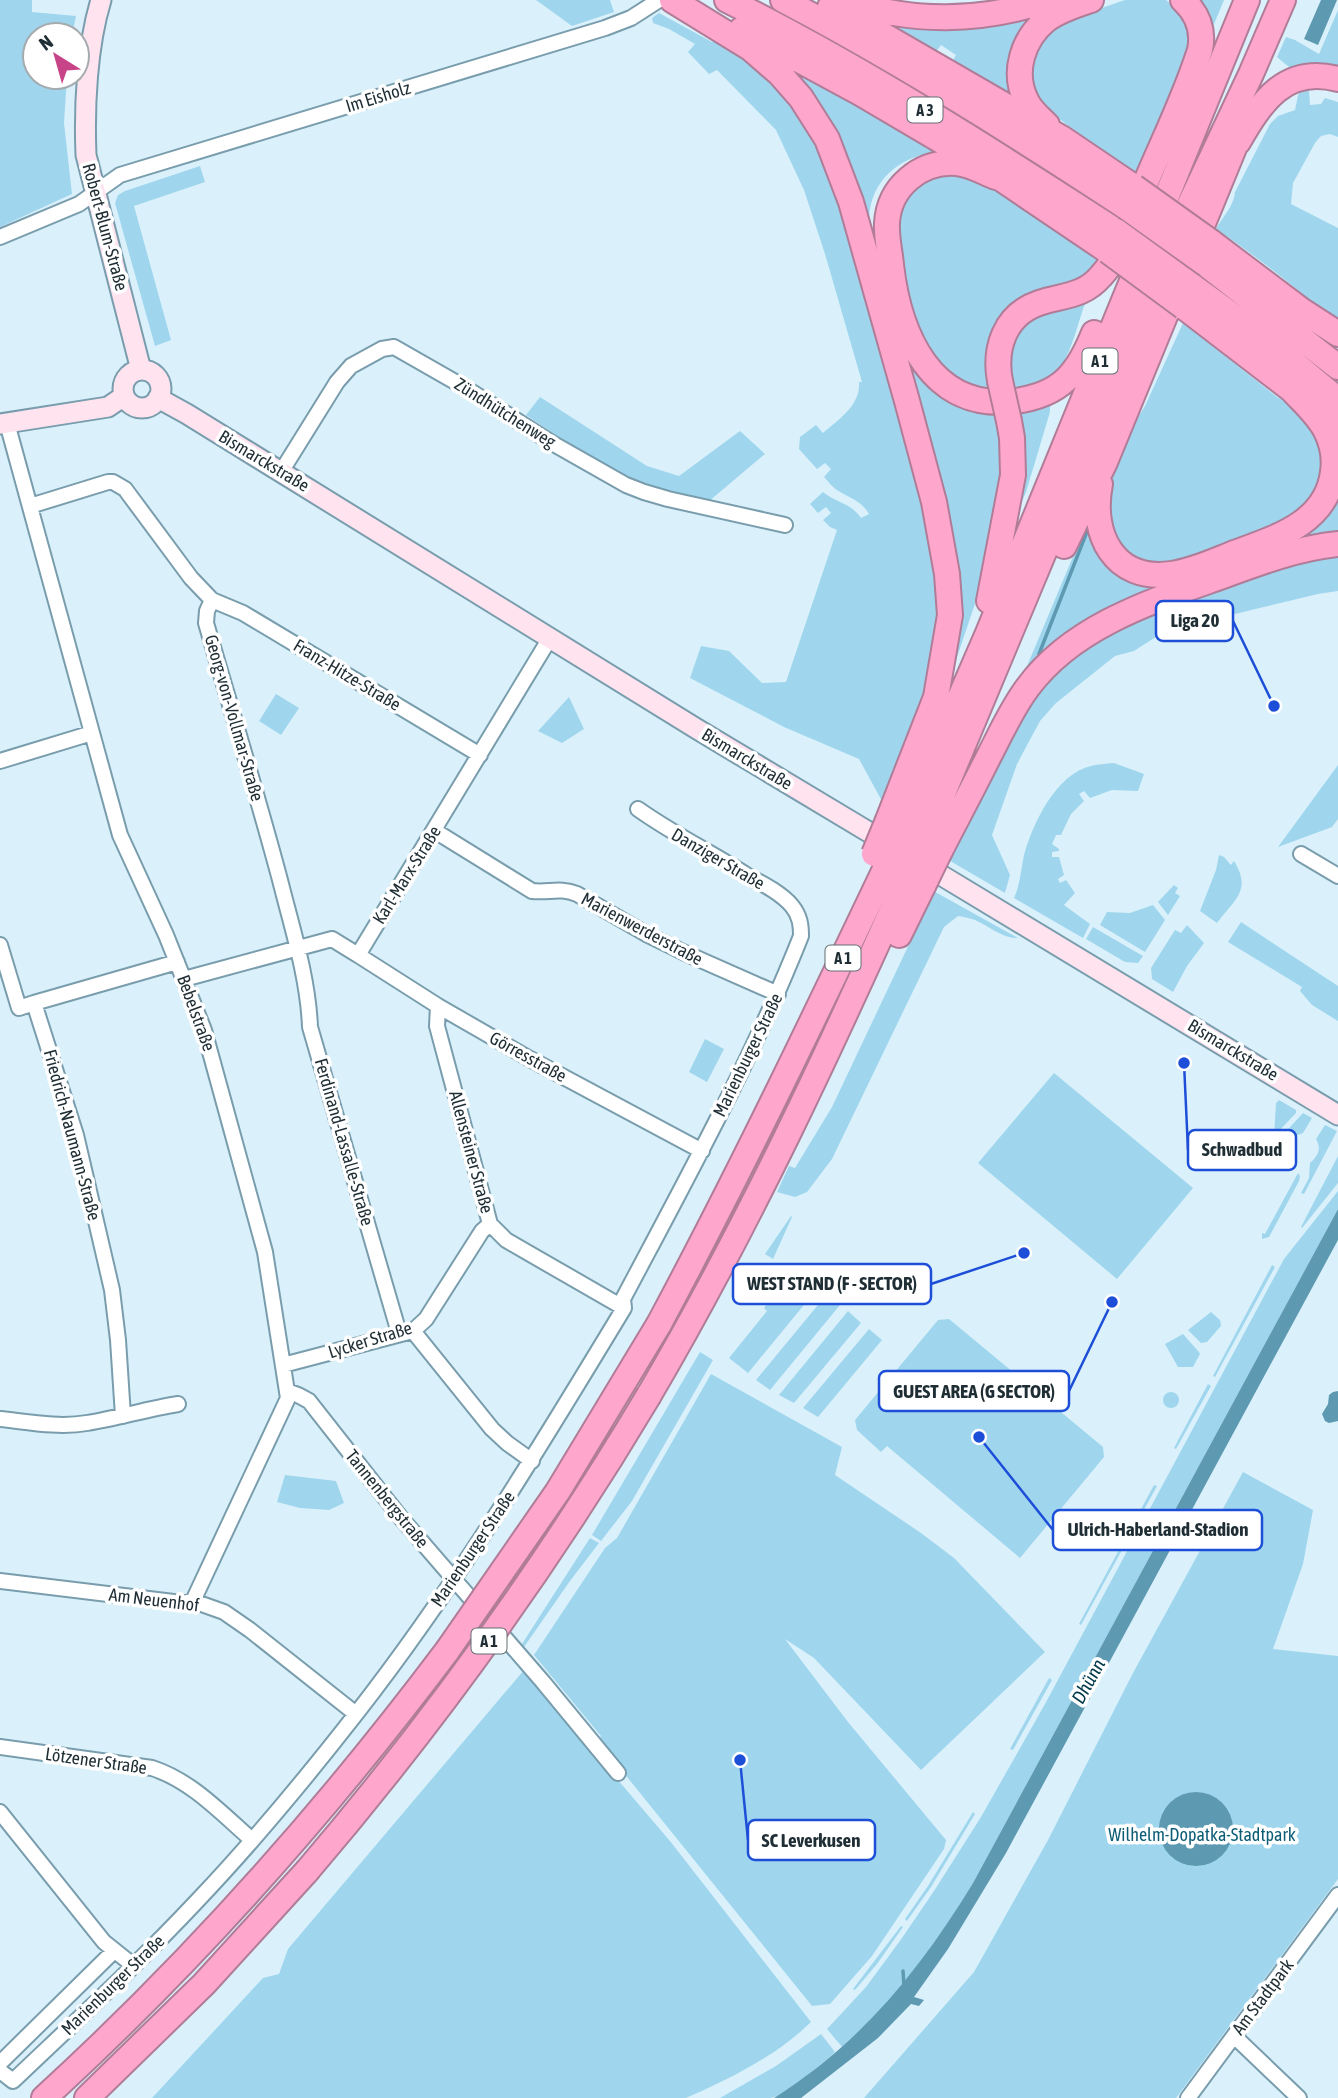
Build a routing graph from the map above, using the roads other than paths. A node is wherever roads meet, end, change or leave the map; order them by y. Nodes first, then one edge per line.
1 (101, 0) edge
2 (659, 0) edge
3 (727, 0) edge
4 (783, 0) edge
5 (817, 0) edge
6 (846, 0) edge
7 (1047, 0) edge
8 (1091, 0) edge
9 (1183, 0) edge
10 (1234, 0) edge
11 (1247, 0) edge
12 (1283, 0) edge
13 (1294, 0) edge
14 (682, 2) edge
15 (1338, 79) edge
16 (1063, 139) junction
17 (1234, 148) junction
18 (996, 177) junction
19 (95, 191) junction
20 (1130, 197) junction
21 (0, 237) edge
22 (1112, 241) junction
23 (1207, 252) junction
24 (1188, 297) junction
25 (1301, 310) junction
26 (1338, 334) edge
27 (1338, 343) edge
28 (1338, 367) edge
29 (141, 370) junction
30 (1292, 390) junction
31 (124, 396) junction
32 (158, 398) junction
33 (1338, 400) edge
34 (1338, 416) edge
35 (3, 424) edge
36 (1105, 461) junction
37 (281, 472) junction
38 (30, 506) junction
39 (785, 525) dead end
40 (1338, 544) edge
41 (212, 600) junction
42 (988, 633) junction
43 (550, 638) junction
44 (976, 717) junction
45 (92, 733) junction
46 (480, 755) junction
47 (0, 761) edge
48 (638, 809) dead end
49 (435, 831) junction
50 (914, 835) junction
51 (1301, 854) dead end
52 (899, 869) junction
53 (1338, 876) edge
54 (796, 912) joint
55 (0, 945) edge
56 (297, 948) junction
57 (358, 955) junction
58 (177, 962) junction
59 (184, 979) junction
60 (778, 994) junction
61 (34, 1003) junction
62 (438, 1006) junction
63 (1337, 1112) edge
64 (702, 1151) junction
65 (490, 1224) junction
66 (624, 1308) junction
67 (407, 1332) junction
68 (283, 1365) junction
69 (287, 1391) junction
70 (178, 1404) dead end
71 (123, 1416) junction
72 (0, 1419) edge
73 (532, 1461) junction
74 (453, 1580) junction
75 (0, 1581) edge
76 (193, 1601) junction
77 (356, 1714) junction
78 (0, 1747) edge
79 (618, 1773) dead end
80 (0, 1812) edge
81 (252, 1840) junction
82 (1338, 1895) edge
83 (114, 1951) junction
84 (134, 1966) junction
85 (1234, 2036) junction
86 (0, 2063) edge
87 (0, 2071) edge
88 (44, 2098) edge
89 (88, 2098) edge
90 (1188, 2098) edge
91 (1299, 2098) edge

1 - 19 main road, Robert-Blum-Straße
2 - 19 street, Im Eisholz
3 - 22 highway, A 3
4 - 20 highway, A 3
5 - 16 highway
6 - 7 highway
8 - 16 highway
9 - 42 highway, bridge
10 - 18 highway
11 - 42 highway, A 1
12 - 44 highway, A 1
13 - 17 highway
14 - 18 highway
14 - 50 highway
15 - 17 highway
16 - 20 highway
17 - 36 highway
18 - 22 highway
19 - 21 street, Im Eisholz
19 - 29 main road, Robert-Blum-Straße
20 - 23 highway, bridge
22 - 24 highway, A 3, bridge
23 - 25 highway
23 - 28 highway
24 - 30 highway
24 - 33 highway, A 3
25 - 26 highway
25 - 27 highway
29 - 31 main road
29 - 32 main road
30 - 34 highway
30 - 36 highway
31 - 32 main road
31 - 35 main road
32 - 37 main road, Bismarckstraße
35 - 38 street, Bebelstraße
36 - 44 highway
37 - 39 street, Zündhütchenweg
37 - 43 main road, Bismarckstraße
38 - 41 street
38 - 45 street, Bebelstraße
40 - 50 highway
41 - 46 street, Franz-Hitze-Straße
41 - 56 street, Georg-von-Vollmar-Straße
42 - 50 highway, A 1
43 - 46 street, Karl-Marx-Straße
43 - 63 main road, Bismarckstraße
44 - 50 highway, A 1
45 - 47 street
45 - 58 street, Bebelstraße
46 - 49 street, Karl-Marx-Straße
48 - 54 street, Danziger Straße
49 - 57 street, Karl-Marx-Straße
49 - 60 street, Marienwerderstraße
50 - 52 highway, A 1, bridge
50 - 52 highway, bridge
51 - 53 street
52 - 88 highway, A 1, bridge
52 - 89 highway, A 1, bridge
54 - 60 street, Marienburger Straße
55 - 61 street
56 - 57 street
56 - 59 street
56 - 67 street, Ferdinand-Lassalle-Straße
57 - 62 street, Görresstraße
58 - 59 street, Bebelstraße
58 - 61 street
59 - 68 street, Bebelstraße
60 - 64 street, Marienburger Straße
61 - 71 street, Friedrich-Naumann-Straße
62 - 64 street, Görresstraße
62 - 65 street, Allensteiner Straße
64 - 66 street, Marienburger Straße
65 - 66 street, Allensteiner Straße
65 - 67 street, Lycker Straße
66 - 73 street, Marienburger Straße
67 - 68 street, Lycker Straße
67 - 73 street, Ferdinand-Lassalle-Straße
68 - 69 street, Bebelstraße
69 - 74 street, Tannenbergstraße
69 - 76 street, Bebelstraße
70 - 71 street
71 - 72 street
73 - 74 street, Marienburger Straße
74 - 77 street, Marienburger Straße
74 - 79 street, Tannenbergstraße
75 - 76 street, Am Neuenhof
76 - 77 street, Am Neuenhof
77 - 81 street, Marienburger Straße
78 - 81 street, Lötzener Straße
80 - 83 street
81 - 84 street, Marienburger Straße
82 - 85 street, Am Stadtpark
83 - 84 street
83 - 86 street, Marienburger Straße
84 - 87 street, Marienburger Straße
85 - 90 street, Am Stadtpark
85 - 91 street

